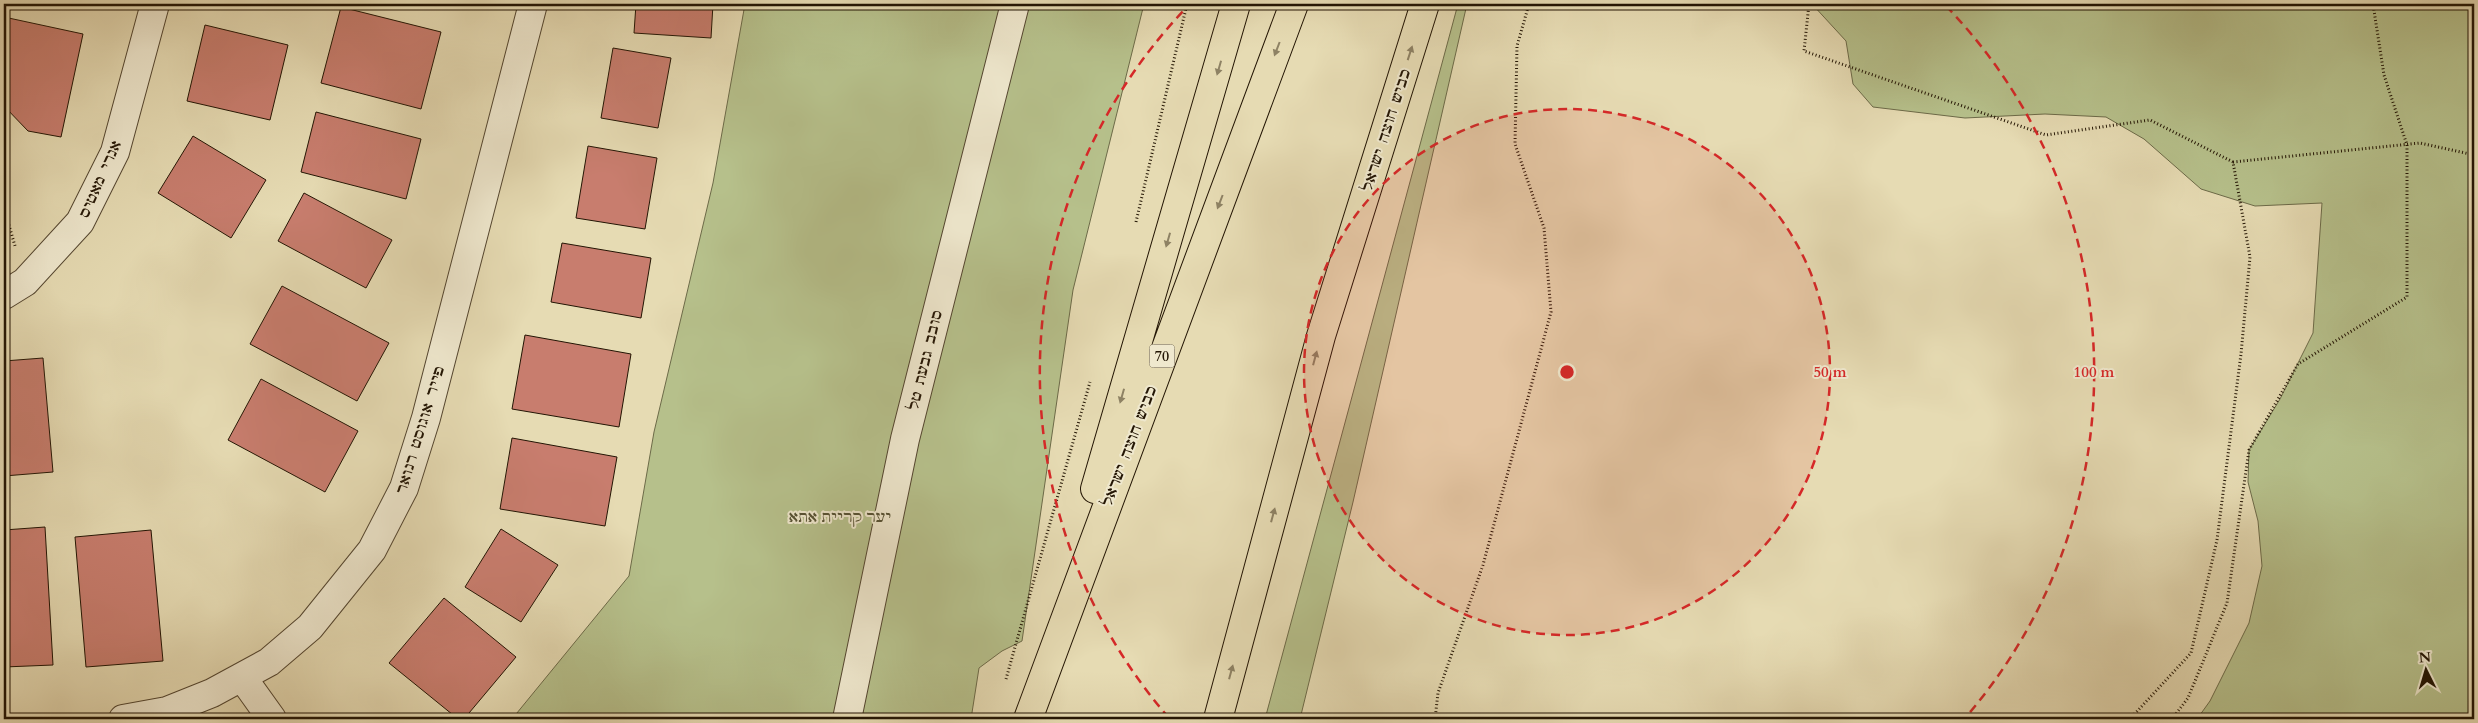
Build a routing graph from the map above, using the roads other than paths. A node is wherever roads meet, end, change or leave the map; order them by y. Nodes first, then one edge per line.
1 (154, 4) edge
2 (533, 4) edge
3 (1015, 4) edge
4 (1236, 4) edge
5 (1294, 4) edge
6 (1426, 4) edge
7 (4, 295) edge
8 (242, 677) junction
9 (1029, 714) edge
10 (123, 719) edge
11 (272, 719) edge
12 (848, 719) edge
13 (1218, 719) edge

1 - 7 street, אנרי מאטיס
2 - 8 street, פייר אוגוסט רנואר
3 - 12 street, סובב גבעת טל
4 -> 9 highway
5 -> 9 highway, כביש חוצה ישראל / 70
13 -> 6 highway, כביש חוצה ישראל
8 - 10 street, פייר אוגוסט רנואר
8 - 11 street

